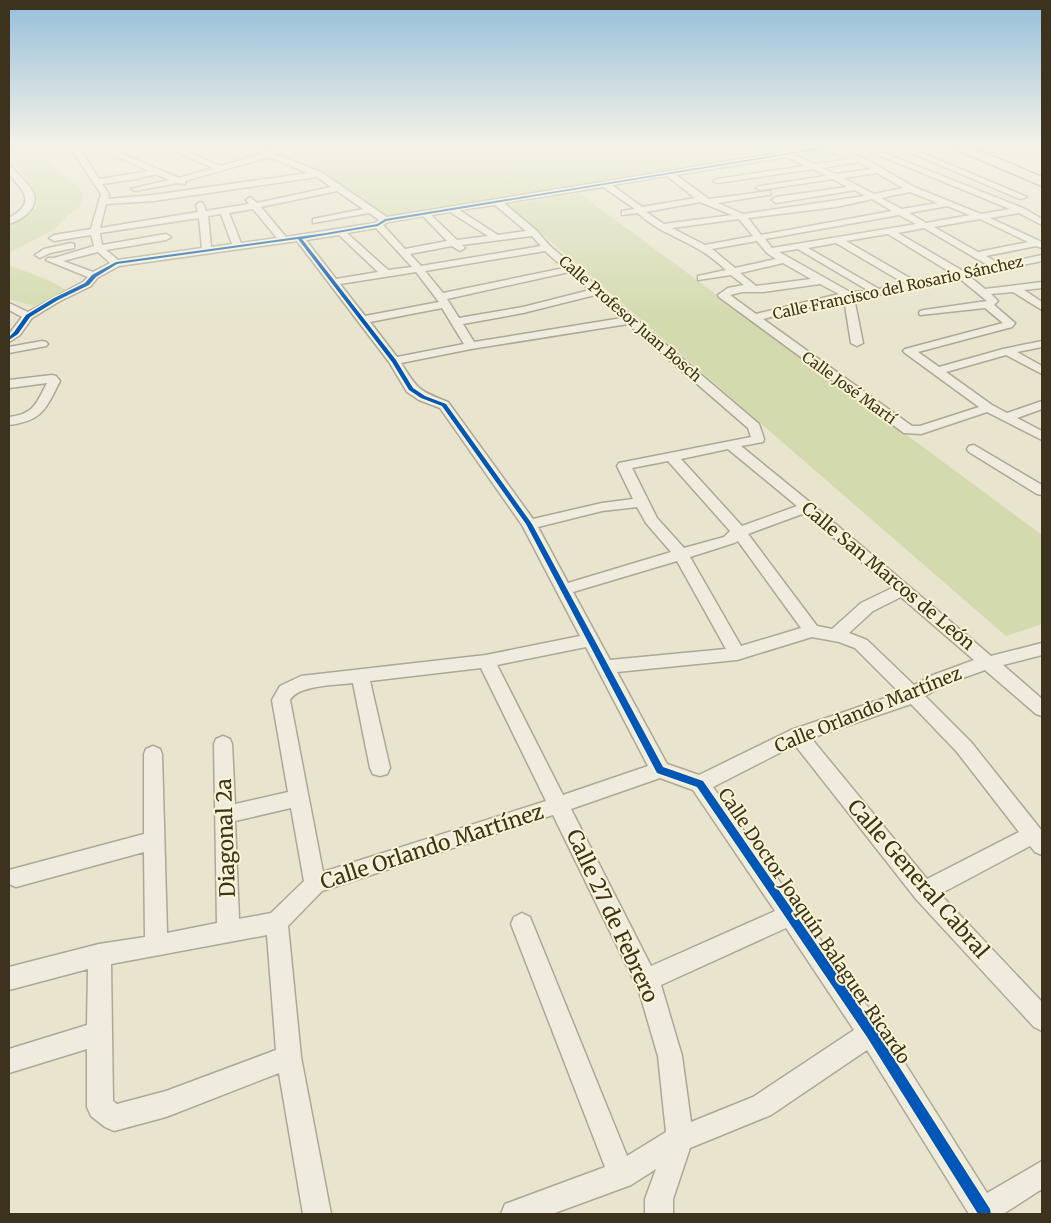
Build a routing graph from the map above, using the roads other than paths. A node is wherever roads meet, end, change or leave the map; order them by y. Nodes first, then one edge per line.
1 (30, 204) edge
2 (101, 204) edge
3 (130, 204) edge
4 (167, 204) edge
5 (199, 204) dead end
6 (225, 204) edge
7 (272, 204) edge
8 (361, 204) edge
9 (484, 204) edge
10 (499, 204) edge
11 (634, 204) edge
12 (681, 204) edge
13 (714, 204) edge
14 (782, 204) edge
15 (832, 204) joint
16 (887, 204) edge
17 (944, 204) edge
18 (952, 204) edge
19 (1004, 204) edge
20 (256, 206) junction
21 (801, 208) junction
22 (452, 209) junction
23 (155, 210) junction
24 (370, 210) junction
25 (790, 210) junction
26 (1020, 210) junction
27 (226, 211) junction
28 (640, 211) junction
29 (903, 212) junction
30 (625, 213) dead end
31 (203, 214) junction
32 (425, 214) junction
33 (741, 216) junction
34 (982, 217) junction
35 (862, 219) junction
36 (9, 221) edge
37 (382, 222) junction
38 (1042, 222) edge
39 (827, 225) junction
40 (926, 226) junction
41 (663, 227) junction
42 (340, 231) junction
43 (890, 232) junction
44 (534, 233) junction
45 (326, 234) junction
46 (166, 237) junction
47 (299, 237) junction
48 (54, 238) dead end
49 (283, 238) junction
50 (497, 238) junction
51 (758, 238) junction
52 (854, 238) junction
53 (97, 240) junction
54 (837, 240) junction
55 (456, 243) junction
56 (1040, 244) edge
57 (237, 246) junction
58 (799, 246) junction
59 (547, 248) junction
60 (703, 248) junction
61 (207, 250) junction
62 (770, 251) junction
63 (404, 252) junction
64 (176, 253) junction
65 (977, 255) junction
66 (1042, 258) edge
67 (784, 260) junction
68 (54, 261) junction
69 (470, 262) junction
70 (116, 263) junction
71 (998, 267) junction
72 (418, 268) junction
73 (572, 269) junction
74 (733, 272) junction
75 (384, 273) junction
76 (961, 274) junction
77 (94, 276) junction
78 (702, 278) dead end
79 (822, 280) junction
80 (333, 282) junction
81 (914, 285) junction
82 (1042, 285) edge
83 (753, 288) junction
84 (1016, 289) junction
85 (598, 291) junction
86 (878, 292) junction
87 (984, 292) junction
88 (723, 295) joint
89 (848, 295) junction
90 (443, 301) junction
91 (987, 305) junction
92 (9, 306) edge
93 (1042, 307) edge
94 (523, 310) junction
95 (924, 313) dead end
96 (28, 316) junction
97 (753, 318) junction
98 (363, 320) junction
99 (631, 320) junction
100 (456, 322) junction
101 (545, 334) junction
102 (9, 339) edge
103 (956, 339) junction
104 (857, 343) dead end
105 (42, 344) dead end
106 (1042, 344) edge
107 (471, 346) junction
108 (9, 350) edge
109 (1008, 351) junction
110 (985, 357) junction
111 (394, 361) junction
112 (938, 371) junction
113 (1042, 371) edge
114 (9, 384) edge
115 (1042, 405) edge
116 (988, 408) junction
117 (1008, 417) junction
118 (9, 421) edge
119 (1042, 436) edge
120 (758, 440) joint
121 (731, 445) junction
122 (974, 449) dead end
123 (672, 456) junction
124 (1042, 491) edge
125 (642, 502) junction
126 (807, 507) junction
127 (529, 524) junction
128 (739, 532) junction
129 (682, 554) junction
130 (565, 590) junction
131 (903, 590) junction
132 (812, 631) junction
133 (834, 636) junction
134 (592, 640) junction
135 (1042, 649) edge
136 (737, 654) junction
137 (486, 661) junction
138 (991, 663) junction
139 (607, 667) junction
140 (360, 675) junction
141 (912, 696) junction
142 (1042, 709) edge
143 (798, 735) junction
144 (223, 744) dead end
145 (153, 754) dead end
146 (380, 768) dead end
147 (660, 770) junction
148 (700, 784) junction
149 (299, 798) junction
150 (559, 805) junction
151 (225, 815) junction
152 (154, 840) junction
153 (1037, 840) edge
154 (16, 877) dead end
155 (316, 884) junction
156 (924, 892) junction
157 (790, 915) junction
158 (277, 922) junction
159 (522, 924) dead end
160 (228, 932) junction
161 (156, 946) junction
162 (99, 955) junction
163 (9, 978) edge
164 (646, 980) junction
165 (1042, 1018) edge
166 (100, 1032) junction
167 (871, 1033) junction
168 (289, 1057) junction
169 (9, 1061) edge
170 (680, 1139) junction
171 (1042, 1174) edge
172 (621, 1175) junction
173 (984, 1212) edge
174 (316, 1214) edge
175 (515, 1214) edge
176 (659, 1214) edge

1 - 36 street
2 - 53 street
3 - 23 street
4 - 23 street
5 - 31 street
6 - 27 street
7 - 20 street
8 - 24 street
9 - 22 street
10 - 44 street, Calle Profesor Juan Bosch
11 - 28 street
12 - 28 street
13 - 33 street
14 - 25 street
15 - 21 street
15 - 35 street
16 - 29 street
17 - 29 street
18 - 34 street
19 - 26 street
20 - 27 street
20 - 49 street
21 - 25 street
21 - 39 street
22 - 32 street
22 - 50 street
23 - 31 street
23 - 46 street
23 - 53 street
24 - 37 street
24 - 45 street
25 - 33 street
26 - 34 street
26 - 38 street
27 - 31 street
27 - 57 street
28 - 30 street
28 - 41 street
29 - 35 street
29 - 40 street
31 - 61 street
32 - 37 street
32 - 55 street
33 - 41 street
33 - 51 street
34 - 40 street
34 - 56 street
35 - 39 street
35 - 43 street
37 - 42 street
37 - 63 street
39 - 51 street
39 - 52 street
40 - 43 street
40 - 65 street
41 - 60 street
42 - 45 street
42 - 75 street
43 - 52 street
43 - 76 street
44 - 50 street
44 - 59 street, Calle Profesor Juan Bosch
45 - 47 street
46 - 53 street
46 - 64 street
47 - 49 street
47 - 80 street
48 - 53 street
49 - 57 street
50 - 55 street
51 - 60 street
51 - 62 street
52 - 54 street
53 - 68 street
53 - 68 street
53 - 70 street
54 - 58 street
54 - 81 street
55 - 63 street
55 - 69 street
56 - 65 street
57 - 61 street
58 - 62 street
58 - 86 street
59 - 69 street
59 - 73 street, Calle Profesor Juan Bosch
60 - 74 street
61 - 64 street
62 - 67 street
63 - 72 street
64 - 70 street
65 - 71 street
66 - 71 street, Calle Francisco del Rosario Sánchez
67 - 74 street
67 - 79 street
68 - 77 street
69 - 72 street
70 - 77 street
71 - 76 street, Calle Francisco del Rosario Sánchez
72 - 75 street
72 - 90 street
73 - 85 street, Calle Profesor Juan Bosch
73 - 90 street
74 - 78 street
74 - 83 street
75 - 80 street
76 - 81 street, Calle Francisco del Rosario Sánchez
76 - 87 street
77 - 96 street
79 - 83 street
79 - 89 street
80 - 98 street
81 - 86 street, Calle Francisco del Rosario Sánchez
82 - 84 street
83 - 88 street
84 - 87 street
84 - 93 street
85 - 94 street
85 - 99 street, Calle Profesor Juan Bosch
86 - 89 street, Calle Francisco del Rosario Sánchez
87 - 91 street
88 - 97 street, Calle José Martí
89 - 97 street, Calle Francisco del Rosario Sánchez
89 - 104 street
90 - 98 street
90 - 100 street
91 - 95 street
91 - 103 street
92 - 96 street
94 - 100 street
94 - 101 street
96 - 102 street
97 - 116 street, Calle José Martí
98 - 111 street
99 - 101 street
99 - 120 street, Calle Profesor Juan Bosch
100 - 107 street
101 - 107 street
103 - 110 street
103 - 112 street
105 - 108 street
106 - 109 street
107 - 111 street
109 - 110 street
109 - 113 street
110 - 112 street
111 - 127 street
112 - 116 street
114 - 118 street
115 - 117 street
116 - 117 street
117 - 119 street
120 - 121 street
121 - 123 street
121 - 126 street, Calle San Marcos de León
122 - 124 street
123 - 125 street
123 - 128 street
125 - 127 street
125 - 129 street
126 - 128 street
126 - 131 street, Calle San Marcos de León
127 - 130 street
128 - 129 street
128 - 132 street
129 - 130 street
129 - 136 street
130 - 134 street
131 - 133 street
131 - 138 street, Calle San Marcos de León
132 - 133 street
132 - 136 street
133 - 141 street
134 - 137 street
134 - 139 street
135 - 138 street, Calle Orlando Martínez
136 - 139 street
137 - 140 street
137 - 150 street, Calle 27 de Febrero
138 - 141 street, Calle Orlando Martínez
138 - 142 street, Calle San Marcos de León
139 - 147 street
140 - 146 street
140 - 149 street
141 - 143 street, Calle Orlando Martínez
141 - 153 street
143 - 148 street, Calle Orlando Martínez
143 - 156 street, Calle General Cabral
144 - 151 street, Diagonal 2a
145 - 152 street
147 - 148 street, Calle Doctor Joaquín Balaguer Ricardo
147 - 150 street, Calle Orlando Martínez
148 - 157 street, Calle Doctor Joaquín Balaguer Ricardo
149 - 151 street
149 - 155 street
150 - 155 street, Calle Orlando Martínez
150 - 164 street, Calle 27 de Febrero
151 - 160 street, Diagonal 2a
152 - 154 street
152 - 161 street
153 - 156 street
155 - 158 street, Calle Orlando Martínez
156 - 165 street, Calle General Cabral
157 - 164 street
157 - 167 street, Calle Doctor Joaquín Balaguer Ricardo
158 - 160 street
158 - 168 street
159 - 172 street
160 - 161 street
161 - 162 street
162 - 163 street
162 - 166 street
164 - 170 street, Calle 27 de Febrero
166 - 168 street
166 - 169 street
167 - 170 street
167 - 173 street, Calle Doctor Joaquín Balaguer Ricardo
168 - 174 street
170 - 172 street
170 - 176 street, Calle 27 de Febrero
171 - 173 street
172 - 175 street

